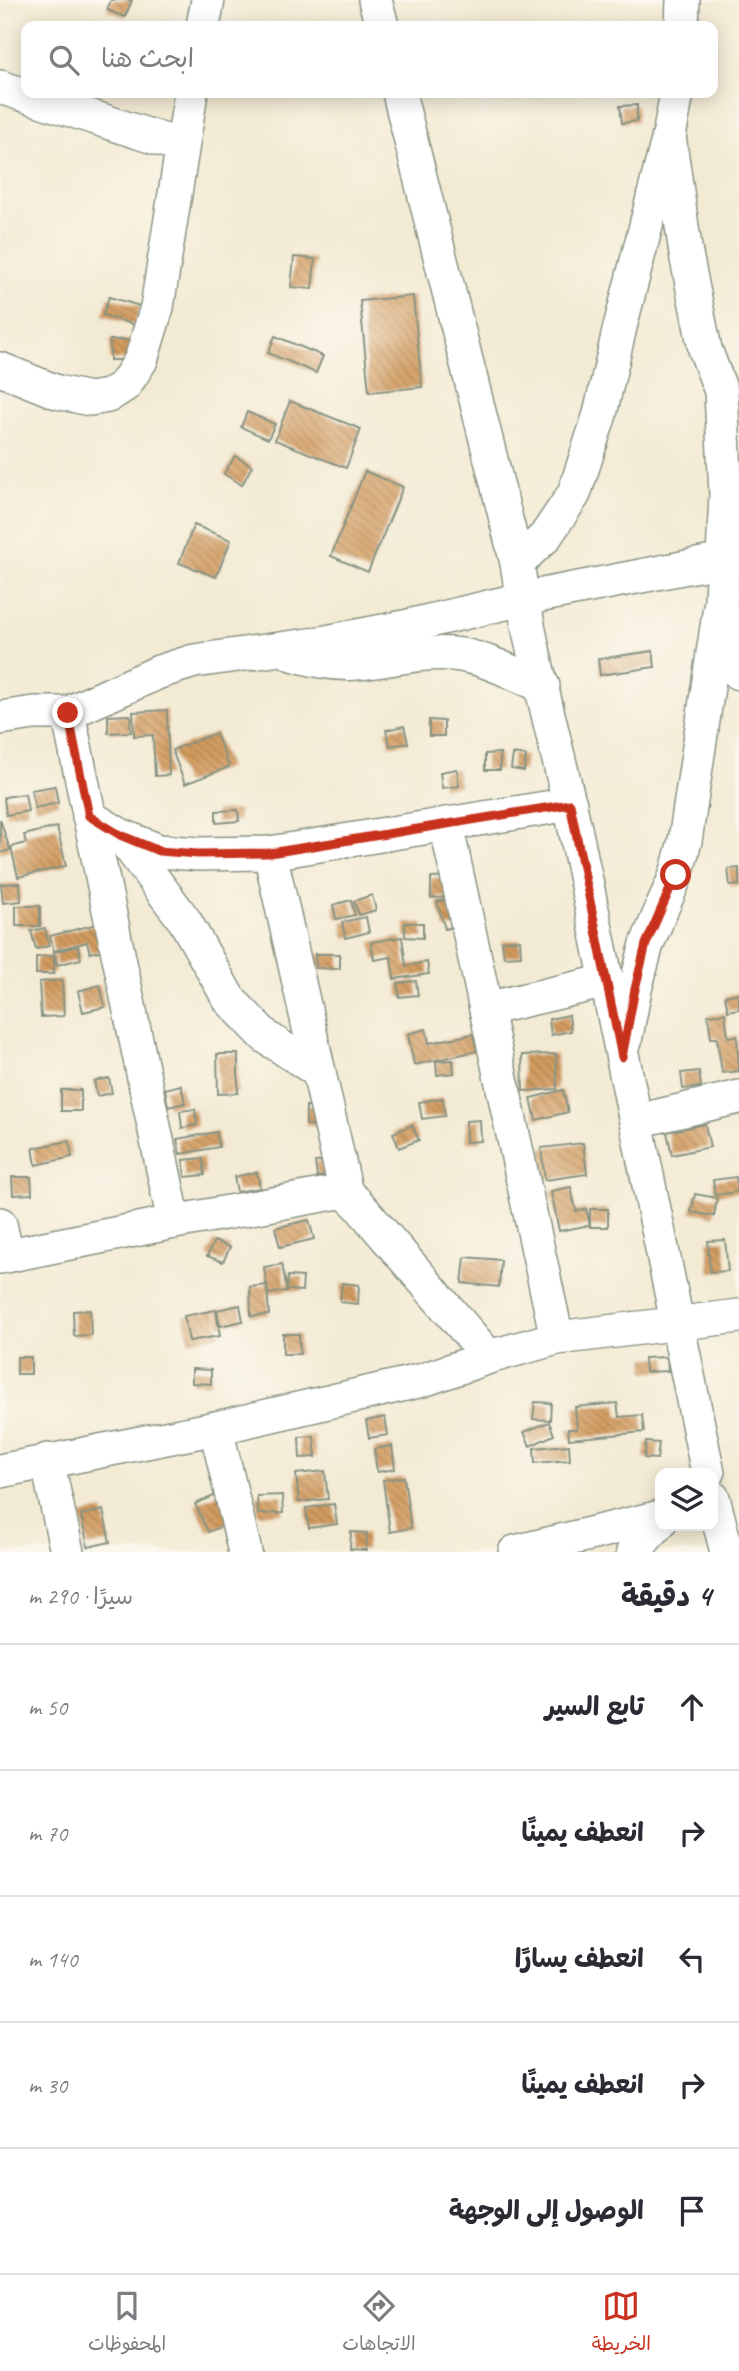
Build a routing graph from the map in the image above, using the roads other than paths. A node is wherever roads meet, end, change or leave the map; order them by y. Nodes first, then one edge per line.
1 (208, 0) edge
2 (375, 0) edge
3 (683, 0) edge
4 (204, 21) edge
5 (381, 21) edge
6 (682, 21) edge
7 (0, 87) edge
8 (21, 94) edge
9 (34, 98) edge
10 (190, 98) edge
11 (400, 98) edge
12 (676, 98) edge
13 (669, 136) junction
14 (181, 146) junction
15 (1, 373) edge
16 (731, 559) edge
17 (517, 563) junction
18 (522, 599) junction
19 (721, 600) junction
20 (276, 649) junction
21 (739, 673) edge
22 (543, 686) junction
23 (68, 713) junction
24 (0, 718) edge
25 (570, 804) junction
26 (89, 816) junction
27 (446, 824) junction
28 (120, 835) junction
29 (270, 853) junction
30 (607, 981) junction
31 (486, 1009) junction
32 (622, 1057) junction
33 (319, 1072) junction
34 (739, 1097) edge
35 (637, 1121) junction
36 (346, 1193) junction
37 (174, 1222) junction
38 (0, 1224) edge
39 (4, 1257) edge
40 (739, 1316) edge
41 (677, 1322) junction
42 (557, 1338) junction
43 (489, 1357) junction
44 (216, 1428) junction
45 (47, 1460) junction
46 (707, 1468) edge
47 (0, 1471) edge
48 (718, 1518) edge
49 (655, 1521) edge
50 (655, 1526) edge
51 (66, 1552) edge
52 (245, 1552) edge
53 (515, 1552) edge
54 (633, 1552) edge
55 (727, 1552) edge

1 - 4 street
2 - 5 street
3 - 6 street
7 - 8 street
9 - 14 street
10 - 14 street
11 - 17 street
12 - 13 street
13 - 16 street
13 - 17 street
14 - 15 street
16 - 18 street
16 - 19 street
17 - 18 street
18 - 20 street
18 - 22 street
19 - 21 street
19 - 32 street
20 - 22 street
20 - 23 street
22 - 25 street
23 - 24 street
23 - 26 street
25 - 27 street
25 - 30 street
26 - 28 street
26 - 37 street
27 - 29 street
27 - 31 street
28 - 29 street
28 - 33 street
29 - 33 street
30 - 31 street
30 - 32 street
31 - 42 street
32 - 35 street
33 - 36 street
34 - 35 street
35 - 41 street
36 - 37 street
36 - 43 street
37 - 39 street
38 - 39 street
40 - 41 street
41 - 42 street
41 - 46 street
42 - 43 street
43 - 44 street
44 - 45 street
44 - 52 street
45 - 47 street
45 - 51 street
48 - 55 street
49 - 53 street
50 - 54 street

